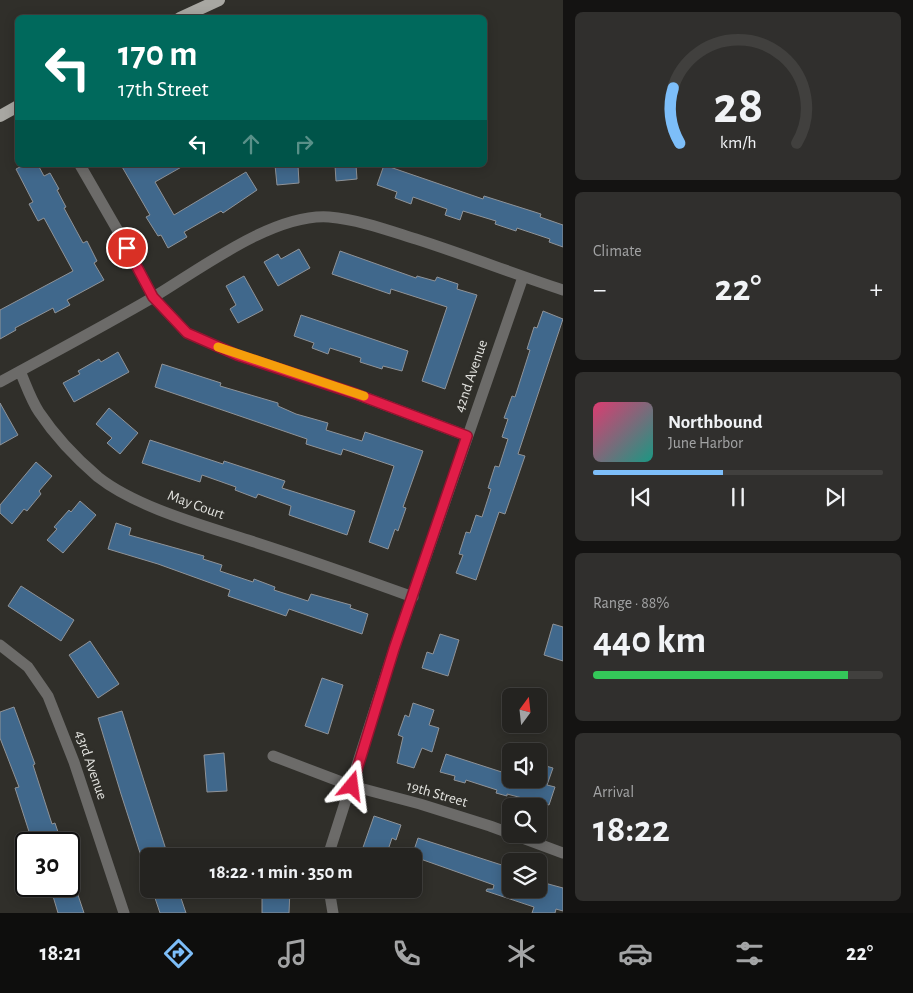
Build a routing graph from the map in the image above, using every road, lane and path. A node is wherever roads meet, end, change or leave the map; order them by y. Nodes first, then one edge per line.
1 (218, 0) edge
2 (186, 15) edge
3 (15, 108) edge
4 (0, 116) edge
5 (81, 167) edge
6 (523, 277) junction
7 (563, 290) edge
8 (153, 297) junction
9 (20, 372) junction
10 (0, 382) edge
11 (467, 436) junction
12 (413, 596) junction
13 (0, 645) edge
14 (272, 756) dead end
15 (352, 786) junction
16 (331, 848) edge
17 (563, 853) edge
18 (330, 898) edge
19 (124, 913) edge
20 (333, 913) edge

1 - 2 main road
3 - 4 main road
5 - 8 street
6 - 7 street
6 - 8 street
6 - 11 street, 42nd Avenue
8 - 9 street
8 - 11 street
9 - 10 street
9 - 12 street, May Court
11 - 12 street, 42nd Avenue
12 - 15 street, 42nd Avenue
13 - 19 street, 43rd Avenue
14 - 15 street, 19th Street
15 - 16 street, 42nd Avenue
15 - 17 street, 19th Street
18 - 20 street

